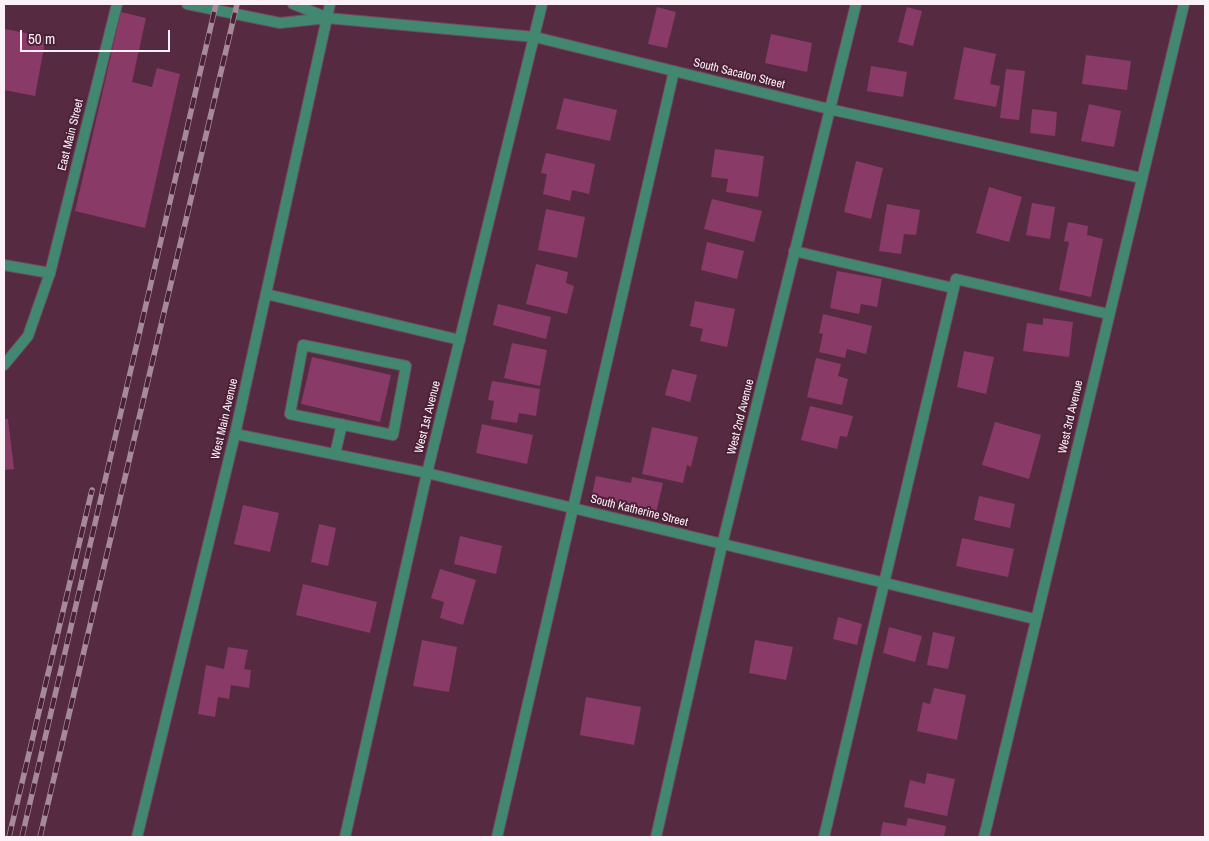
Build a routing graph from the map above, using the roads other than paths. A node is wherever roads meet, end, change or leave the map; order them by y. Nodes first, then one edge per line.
1 (117, 4) edge
2 (188, 4) edge
3 (293, 4) edge
4 (330, 4) edge
5 (542, 4) edge
6 (856, 4) edge
7 (1184, 4) edge
8 (327, 18) junction
9 (535, 37) junction
10 (674, 71) junction
11 (829, 108) junction
12 (1141, 178) junction
13 (794, 251) junction
14 (4, 265) edge
15 (50, 273) junction
16 (953, 288) junction
17 (266, 294) junction
18 (1108, 314) junction
19 (460, 340) junction
20 (4, 366) edge
21 (342, 424) junction
22 (235, 434) junction
23 (335, 454) junction
24 (428, 473) junction
25 (573, 508) junction
26 (722, 544) junction
27 (884, 583) junction
28 (1035, 619) junction
29 (137, 837) edge
30 (345, 837) edge
31 (497, 837) edge
32 (656, 837) edge
33 (824, 837) edge
34 (984, 837) edge

1 - 15 street, East Main Street
2 - 8 street, South Sacaton Street
3 - 8 street, South Sacaton Street
4 - 8 street, West Main Avenue
5 - 9 street, West 1st Avenue
6 - 11 street, West 2nd Avenue
7 - 12 street, West 3rd Avenue
8 - 9 street, South Sacaton Street
8 - 17 street, West Main Avenue
9 - 10 street, South Sacaton Street
9 - 19 street, West 1st Avenue
10 - 11 street, South Sacaton Street
10 - 25 street
11 - 12 street, South Sacaton Street
11 - 13 street, West 2nd Avenue
12 - 18 street, West 3rd Avenue
13 - 16 street
13 - 26 street, West 2nd Avenue
14 - 15 street
15 - 20 street, East Main Street
16 - 18 street
16 - 27 street
17 - 19 street
17 - 22 street, West Main Avenue
18 - 28 street, West 3rd Avenue
19 - 24 street, West 1st Avenue
21 - 21 street
21 - 23 street
22 - 23 street, South Katherine Street
22 - 29 street, West Main Avenue
23 - 24 street, South Katherine Street
24 - 25 street, South Katherine Street
24 - 30 street, West 1st Avenue
25 - 26 street, South Katherine Street
25 - 31 street
26 - 27 street, South Katherine Street
26 - 32 street, West 2nd Avenue
27 - 28 street, South Katherine Street
27 - 33 street
28 - 34 street, West 3rd Avenue

